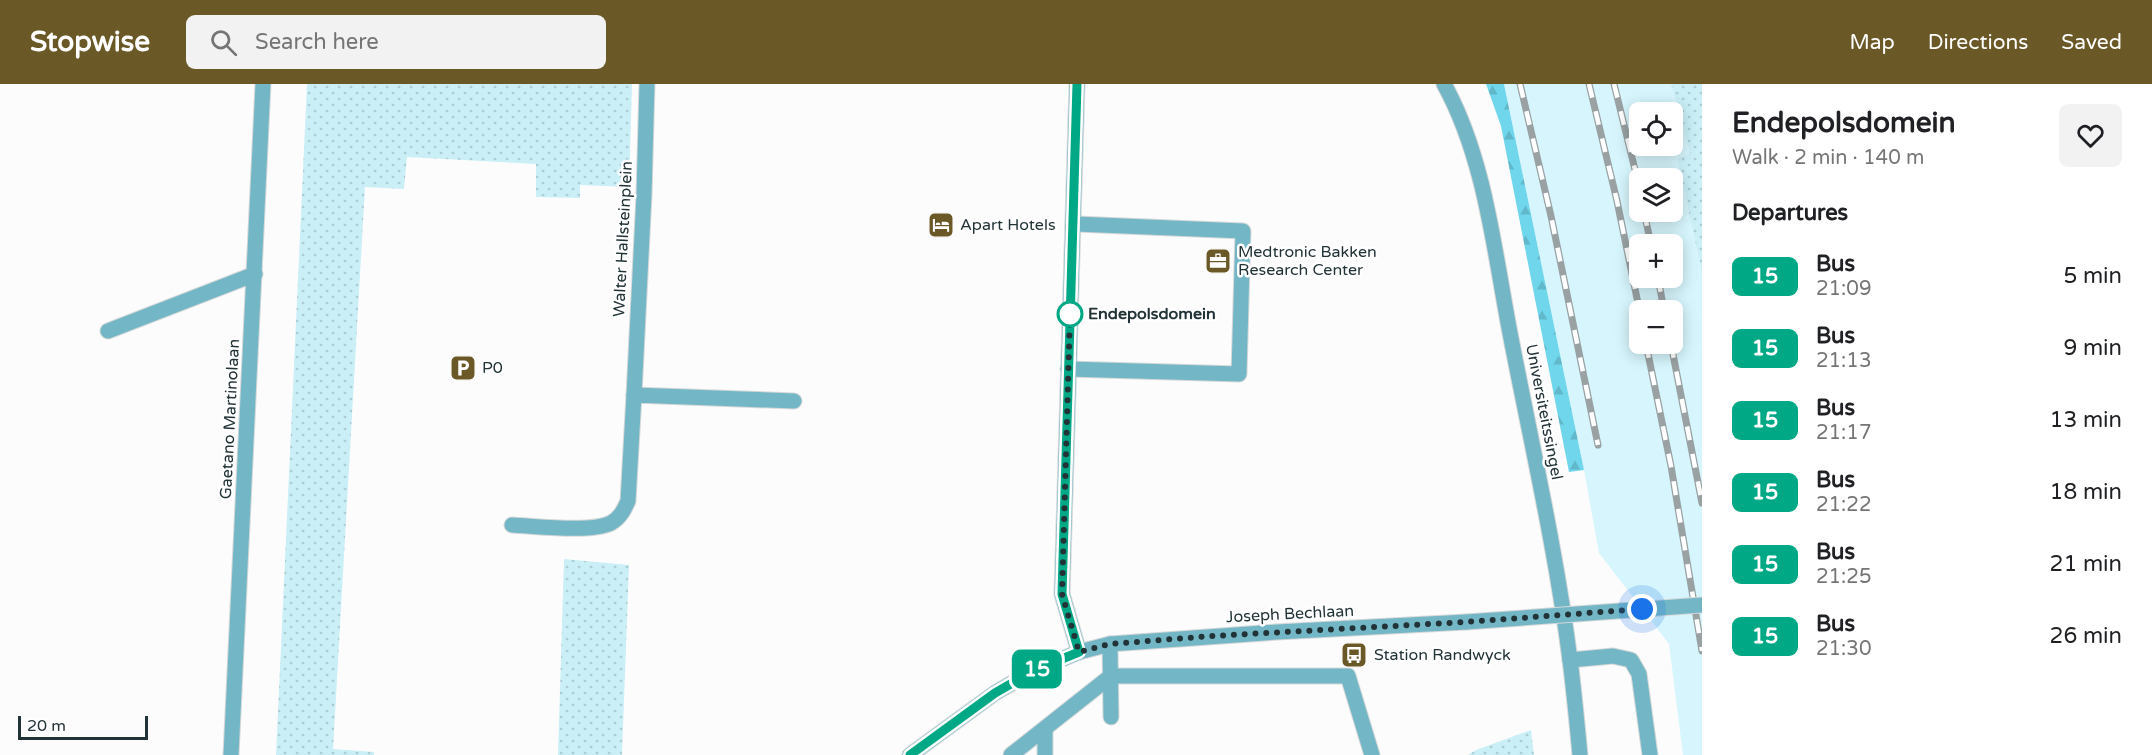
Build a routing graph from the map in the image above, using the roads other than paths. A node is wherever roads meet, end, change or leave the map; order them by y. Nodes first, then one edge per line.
1 (263, 84) edge
2 (647, 84) edge
3 (1077, 84) edge
4 (1443, 84) edge
5 (1073, 227) junction
6 (255, 274) junction
7 (108, 331) dead end
8 (1068, 369) junction
9 (634, 395) junction
10 (794, 401) dead end
11 (512, 525) dead end
12 (1702, 605) edge
13 (1110, 644) junction
14 (1079, 652) junction
15 (1570, 660) junction
16 (1111, 676) junction
17 (1111, 717) dead end
18 (1045, 729) junction
19 (231, 755) edge
20 (910, 755) edge
21 (1011, 755) edge
22 (1045, 755) edge
23 (1372, 755) edge
24 (1580, 755) edge
25 (1650, 755) edge

1 - 6 street, Gaetano Martinolaan
2 - 9 street, Walter Hallsteinplein
3 - 5 street
4 - 15 street, Universiteitssingel
5 - 8 street
5 - 8 street
6 - 7 street
6 - 19 street, Gaetano Martinolaan
8 - 14 street
9 - 10 street
9 - 11 street, Walter Hallsteinplein
12 - 13 street, Joseph Bechlaan, bridge
13 - 14 street, Joseph Bechlaan
13 - 16 street
14 - 20 street, Joseph Bechlaan
15 - 24 street, Universiteitssingel
15 - 25 street
16 - 17 street
16 - 18 street
16 - 23 street
18 - 21 street
18 - 22 street

